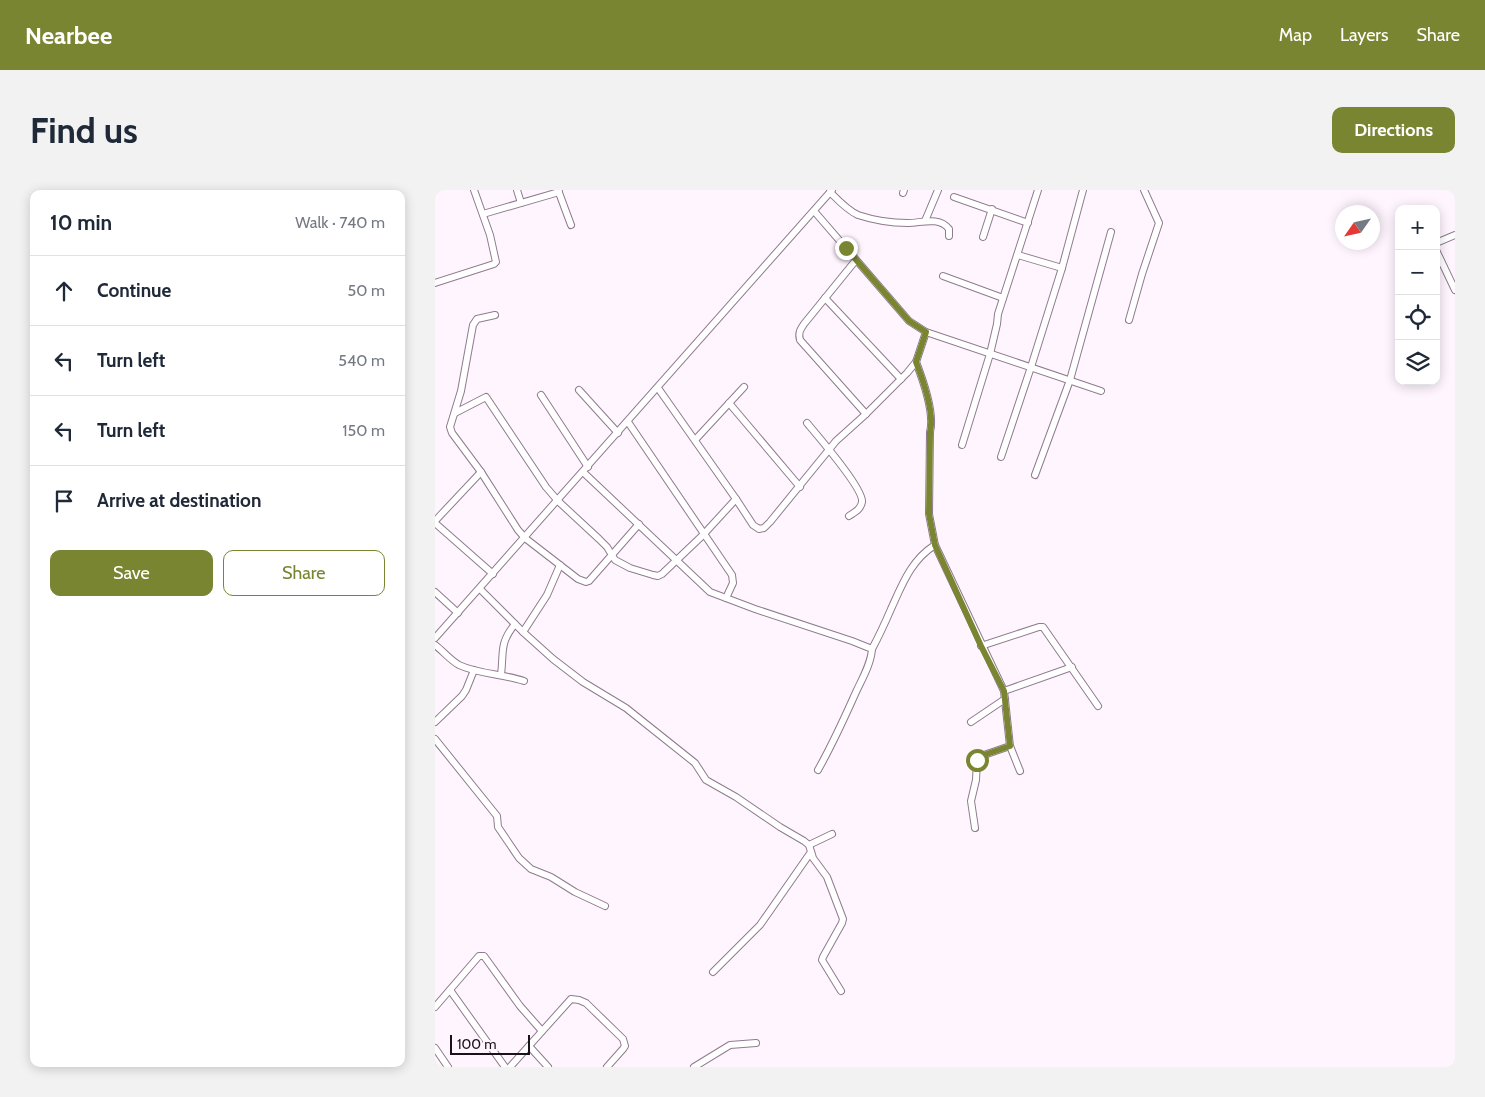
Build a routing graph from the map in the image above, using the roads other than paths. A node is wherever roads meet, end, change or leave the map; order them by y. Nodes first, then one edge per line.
1 (474, 190) edge
2 (517, 190) edge
3 (938, 190) edge
4 (1039, 190) edge
5 (1083, 190) edge
6 (1144, 190) edge
7 (558, 191) edge
8 (831, 191) edge
9 (954, 197) dead end
10 (521, 203) junction
11 (992, 210) junction
12 (814, 211) junction
13 (483, 214) junction
14 (925, 221) junction
15 (1028, 223) junction
16 (571, 224) dead end
17 (1111, 232) dead end
18 (1455, 235) edge
19 (949, 236) dead end
20 (983, 237) dead end
21 (1440, 241) edge
22 (1018, 255) junction
23 (1440, 258) edge
24 (856, 260) junction
25 (1062, 268) junction
26 (943, 276) dead end
27 (435, 283) edge
28 (1455, 290) edge
29 (825, 298) junction
30 (1003, 298) junction
31 (495, 315) dead end
32 (1129, 320) dead end
33 (926, 332) junction
34 (990, 354) junction
35 (916, 362) junction
36 (1031, 367) junction
37 (901, 379) junction
38 (1070, 380) junction
39 (744, 387) dead end
40 (658, 388) junction
41 (579, 390) dead end
42 (1101, 391) dead end
43 (541, 395) dead end
44 (729, 403) junction
45 (455, 413) junction
46 (866, 414) junction
47 (628, 422) junction
48 (807, 423) dead end
49 (618, 433) junction
50 (695, 440) junction
51 (962, 445) dead end
52 (830, 450) junction
53 (1001, 457) dead end
54 (586, 470) junction
55 (481, 472) junction
56 (1035, 475) dead end
57 (800, 487) junction
58 (736, 498) junction
59 (558, 501) junction
60 (849, 516) dead end
61 (435, 522) edge
62 (639, 524) junction
63 (703, 534) junction
64 (525, 538) junction
65 (935, 545) junction
66 (611, 554) junction
67 (677, 560) junction
68 (560, 565) junction
69 (493, 574) junction
70 (480, 589) junction
71 (435, 592) edge
72 (726, 598) junction
73 (458, 613) junction
74 (515, 624) junction
75 (523, 632) junction
76 (435, 638) edge
77 (435, 645) edge
78 (981, 646) junction
79 (872, 649) junction
80 (1072, 667) junction
81 (474, 670) junction
82 (501, 675) junction
83 (523, 681) dead end
84 (1004, 695) junction
85 (1098, 706) dead end
86 (435, 722) edge
87 (971, 722) dead end
88 (435, 739) edge
89 (1010, 746) junction
90 (818, 770) dead end
91 (1020, 771) dead end
92 (975, 828) dead end
93 (832, 834) dead end
94 (810, 849) junction
95 (605, 906) dead end
96 (713, 972) dead end
97 (450, 990) junction
98 (841, 991) dead end
99 (435, 1007) edge
100 (542, 1031) junction
101 (756, 1042) dead end
102 (529, 1046) junction
103 (435, 1048) edge
104 (448, 1067) edge
105 (505, 1067) edge
106 (510, 1067) edge
107 (548, 1067) edge
108 (607, 1067) edge
109 (695, 1067) edge

1 - 13 street
2 - 10 street
3 - 14 street
4 - 15 street
5 - 25 street
6 - 32 street
7 - 10 street
7 - 16 street
8 - 12 street
8 - 14 street
9 - 11 street
10 - 13 street
11 - 15 street
11 - 20 street
12 - 24 street
12 - 40 street
13 - 27 street
14 - 19 street
15 - 22 street
17 - 38 street
18 - 21 street
22 - 25 street
22 - 30 street
23 - 28 street
24 - 29 street
24 - 33 street
25 - 36 street
26 - 30 street
29 - 37 street
29 - 46 street
30 - 34 street
31 - 45 street
33 - 34 street
33 - 35 street
34 - 36 street
34 - 51 street
35 - 37 street
35 - 65 street
36 - 38 street
36 - 53 street
37 - 46 street
38 - 42 street
38 - 56 street
39 - 44 street
40 - 47 street
40 - 50 street
41 - 49 street
43 - 54 street
44 - 50 street
44 - 57 street
45 - 55 street
45 - 59 street
46 - 52 street
47 - 49 street
47 - 63 street
48 - 52 street
49 - 54 street
50 - 58 street
52 - 57 street
52 - 60 street
54 - 59 street
54 - 62 street
55 - 61 street
55 - 64 street
57 - 58 street
58 - 63 street
59 - 64 street
59 - 66 street
61 - 69 street
62 - 66 street
62 - 67 street
63 - 67 street
63 - 72 street
64 - 68 street
64 - 69 street
65 - 78 street
65 - 79 street
66 - 67 street
66 - 68 street
67 - 72 street
68 - 75 street
69 - 70 street
70 - 73 street
70 - 74 street
71 - 73 street
72 - 79 street
73 - 76 street
74 - 75 street
74 - 82 street
75 - 94 street
77 - 81 street
78 - 80 street
78 - 84 street
79 - 90 street
80 - 84 street
80 - 85 street
81 - 82 street
81 - 86 street
82 - 83 street
84 - 87 street
84 - 89 street
88 - 95 street
89 - 91 street
89 - 92 street
93 - 94 street
94 - 96 street
94 - 98 street
97 - 99 street
97 - 100 street
97 - 105 street
100 - 102 street
100 - 108 street
101 - 109 street
102 - 106 street
102 - 107 street
103 - 104 street

